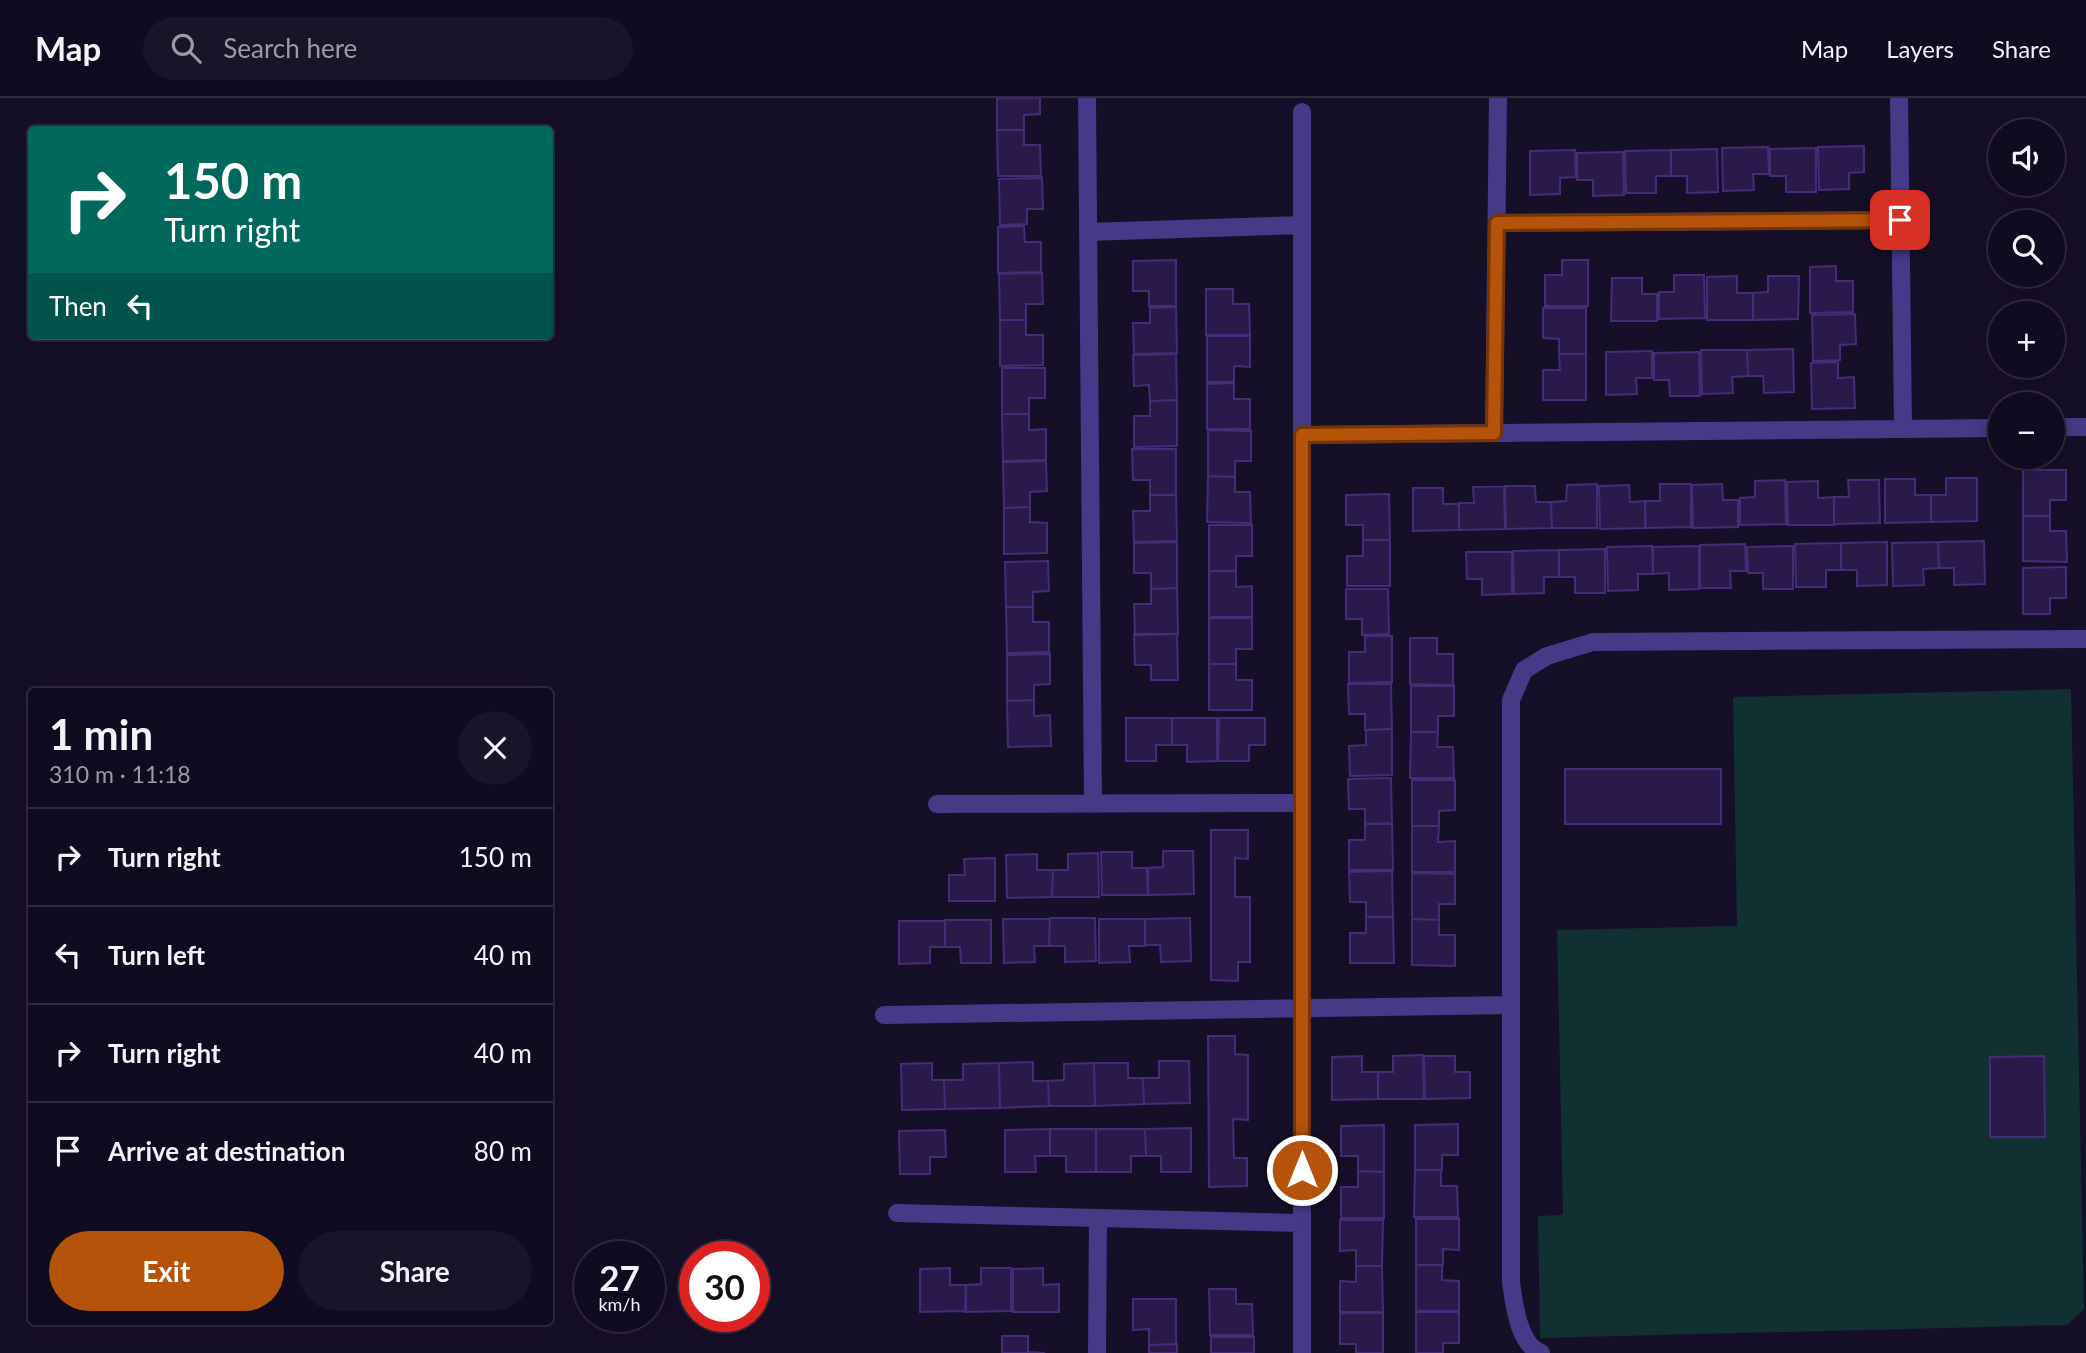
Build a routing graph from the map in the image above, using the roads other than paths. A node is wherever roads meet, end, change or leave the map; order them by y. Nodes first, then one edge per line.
1 (1087, 98) edge
2 (1498, 98) edge
3 (1899, 98) edge
4 (1302, 112) dead end
5 (1900, 220) junction
6 (1497, 223) junction
7 (1301, 225) junction
8 (1088, 232) junction
9 (2065, 427) edge
10 (2086, 427) edge
11 (1988, 428) edge
12 (1903, 429) junction
13 (1494, 433) junction
14 (1302, 435) junction
15 (2086, 639) edge
16 (1302, 803) junction
17 (937, 804) dead end
18 (1093, 804) junction
19 (1511, 1005) junction
20 (1301, 1008) junction
21 (884, 1015) dead end
22 (897, 1213) dead end
23 (1098, 1218) junction
24 (1302, 1223) junction
25 (1097, 1353) edge
26 (1301, 1353) edge
27 (1541, 1353) edge

1 - 8 street
2 - 6 street
3 - 5 street
4 - 7 street
5 - 6 street
5 - 12 street
6 - 13 street
7 - 8 street
7 - 14 street
8 - 18 street
9 - 10 street
11 - 12 street
12 - 13 street
13 - 14 street
14 - 16 street
15 - 19 street
16 - 18 street
16 - 20 street
17 - 18 street
19 - 20 street
19 - 27 street
20 - 21 street
20 - 24 street
22 - 23 street
23 - 24 street
23 - 25 street
24 - 26 street

